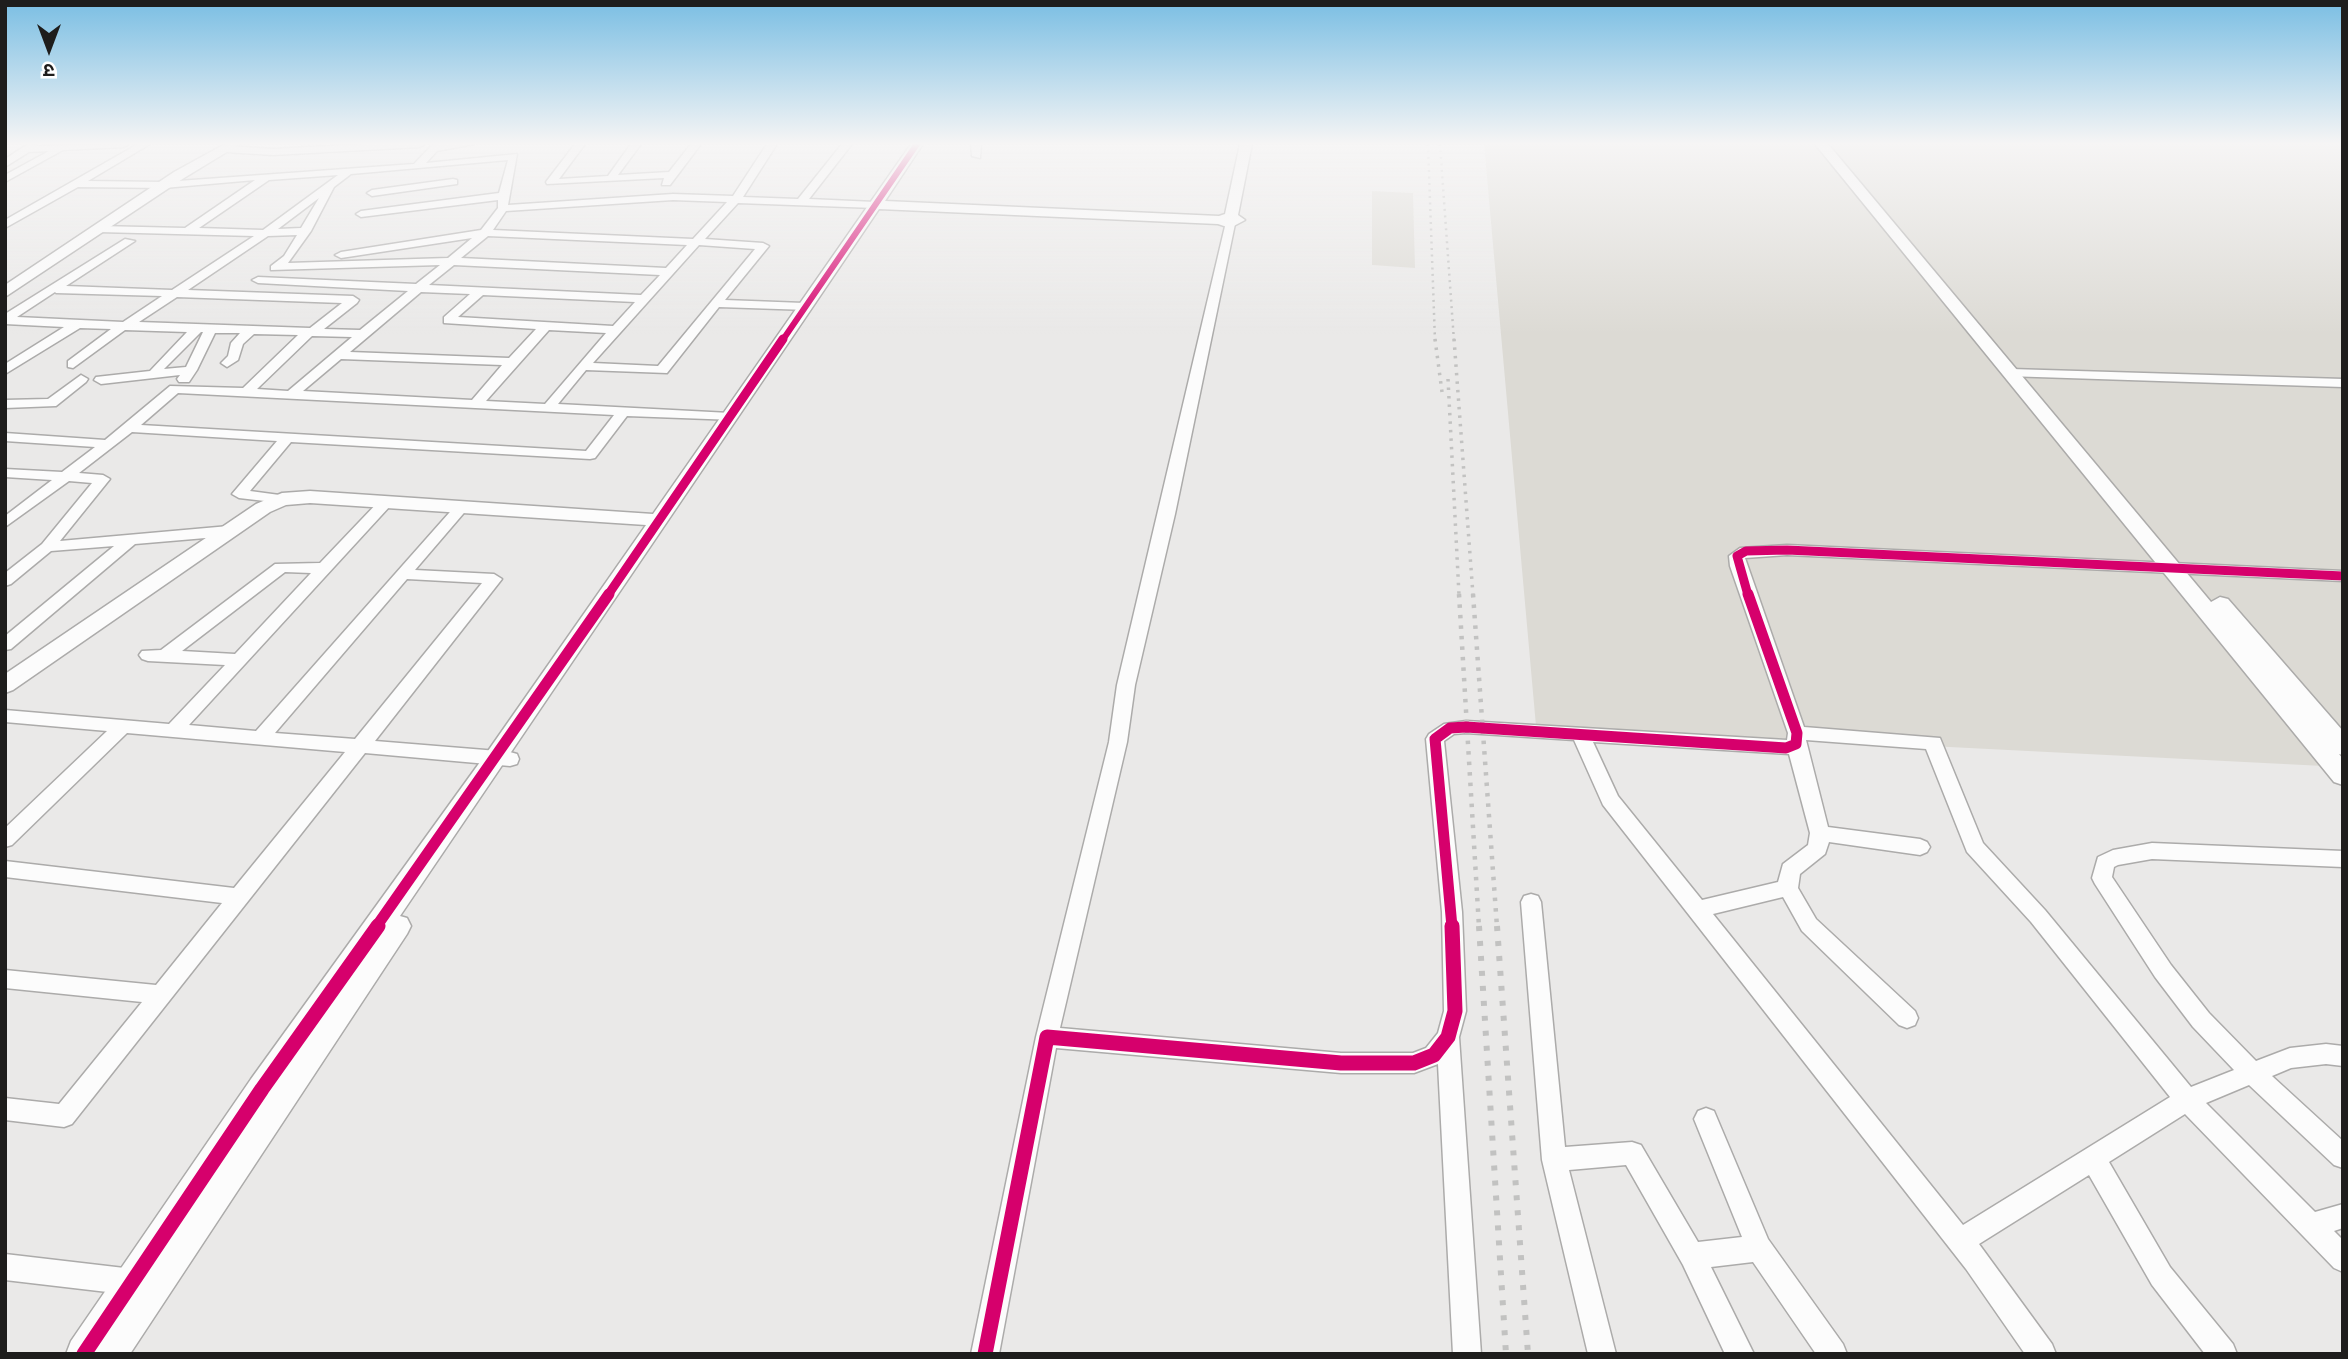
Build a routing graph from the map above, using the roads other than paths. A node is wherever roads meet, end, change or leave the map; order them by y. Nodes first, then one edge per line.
1 (36, 207) edge
2 (131, 207) edge
3 (222, 207) edge
4 (299, 207) edge
5 (320, 207) edge
6 (413, 207) edge
7 (500, 207) edge
8 (727, 207) edge
9 (878, 207) edge
10 (936, 207) edge
11 (1230, 207) edge
12 (1876, 207) edge
13 (1884, 207) edge
14 (361, 214) dead end
15 (1227, 220) junction
16 (5, 225) edge
17 (99, 229) junction
18 (306, 231) junction
19 (186, 232) junction
20 (265, 233) junction
21 (485, 233) junction
22 (85, 240) junction
23 (630, 240) junction
24 (129, 241) junction
25 (696, 242) junction
26 (248, 245) junction
27 (621, 249) dead end
28 (337, 256) dead end
29 (611, 259) dead end
30 (449, 261) junction
31 (276, 267) junction
32 (602, 269) junction
33 (669, 272) junction
34 (258, 280) junction
35 (417, 287) junction
36 (56, 289) junction
37 (480, 291) junction
38 (5, 292) edge
39 (175, 295) junction
40 (816, 296) junction
41 (235, 297) junction
42 (644, 299) junction
43 (716, 303) junction
44 (5, 319) edge
45 (77, 324) junction
46 (124, 326) junction
47 (546, 326) junction
48 (204, 329) junction
49 (251, 330) junction
50 (615, 330) junction
51 (311, 332) junction
52 (363, 334) junction
53 (338, 355) junction
54 (5, 359) edge
55 (21, 360) junction
56 (512, 362) junction
57 (227, 363) dead end
58 (73, 364) dead end
59 (583, 366) junction
60 (5, 370) edge
61 (191, 370) junction
62 (2020, 373) junction
63 (153, 374) junction
64 (81, 379) dead end
65 (101, 380) dead end
66 (2343, 383) edge
67 (175, 389) junction
68 (248, 391) junction
69 (293, 393) junction
70 (477, 403) junction
71 (5, 404) edge
72 (549, 407) junction
73 (624, 411) junction
74 (730, 416) junction
75 (129, 428) junction
76 (5, 437) edge
77 (288, 438) junction
78 (109, 444) junction
79 (5, 472) edge
80 (67, 476) junction
81 (282, 499) junction
82 (386, 502) junction
83 (462, 507) junction
84 (8, 520) edge
85 (659, 520) junction
86 (229, 531) junction
87 (130, 540) junction
88 (47, 547) junction
89 (2179, 567) junction
90 (324, 568) junction
91 (403, 574) junction
92 (2343, 576) edge
93 (5, 581) edge
94 (5, 645) edge
95 (239, 660) junction
96 (5, 685) edge
97 (5, 716) edge
98 (123, 726) junction
99 (174, 730) junction
100 (1581, 736) junction
101 (261, 737) junction
102 (1796, 739) junction
103 (362, 746) junction
104 (2343, 747) edge
105 (504, 758) junction
106 (2343, 776) edge
107 (1821, 833) junction
108 (5, 840) edge
109 (1920, 847) dead end
110 (2343, 859) edge
111 (5, 869) edge
112 (1788, 888) junction
113 (241, 897) junction
114 (1531, 902) dead end
115 (1697, 910) junction
116 (5, 979) edge
117 (161, 995) junction
118 (1907, 1018) dead end
119 (1047, 1037) junction
120 (1448, 1037) junction
121 (2343, 1056) edge
122 (2252, 1073) junction
123 (2187, 1100) junction
124 (5, 1109) edge
125 (1706, 1119) dead end
126 (2343, 1157) edge
127 (2093, 1158) junction
128 (1554, 1160) junction
129 (2343, 1216) edge
130 (2310, 1226) junction
131 (1960, 1241) junction
132 (1759, 1248) junction
133 (1692, 1256) junction
134 (2343, 1259) edge
135 (5, 1267) edge
136 (133, 1282) junction
137 (83, 1354) edge
138 (109, 1354) edge
139 (985, 1354) edge
140 (1467, 1354) edge
141 (1602, 1354) edge
142 (1740, 1354) edge
143 (1833, 1354) edge
144 (2042, 1354) edge
145 (2223, 1354) edge

1 - 16 street
2 - 17 street
3 - 19 street
4 - 20 street
5 - 18 street
6 - 14 street
7 - 21 street
8 - 25 street
9 - 40 street
10 - 15 street
11 - 15 street
12 - 62 street
13 - 62 street
15 - 119 street
17 - 19 street
17 - 22 street
18 - 20 street
18 - 31 street
19 - 20 street
20 - 26 street
21 - 23 street
21 - 28 street
21 - 30 street
22 - 24 street
22 - 38 street
23 - 25 street
23 - 27 street
24 - 26 street
24 - 36 street
25 - 33 street
25 - 43 street
26 - 39 street
29 - 32 street
30 - 31 street
30 - 32 street
30 - 35 street
31 - 34 street
32 - 33 street
33 - 42 street
34 - 35 street
34 - 41 street
35 - 37 street
35 - 52 street
36 - 39 street
36 - 44 street
37 - 42 street
37 - 47 street
39 - 41 street
39 - 46 street
40 - 43 street
40 - 74 street
40 - 105 street
41 - 51 street
42 - 50 street
43 - 59 street
44 - 45 street
45 - 46 street
45 - 55 street
46 - 48 street
46 - 58 street
47 - 50 street
47 - 56 street
48 - 49 street
48 - 61 street
48 - 63 street
49 - 51 street
49 - 57 street
50 - 59 street
51 - 52 street
51 - 68 street
52 - 53 street
53 - 56 street
53 - 69 street
54 - 55 street
55 - 60 street
56 - 70 street
59 - 72 street
61 - 63 street
61 - 67 street
62 - 66 street
62 - 89 street
63 - 65 street
64 - 71 street
67 - 68 street
67 - 75 street
68 - 69 street
69 - 70 street
70 - 72 street
72 - 73 street
73 - 74 street
73 - 77 street
74 - 85 street
75 - 77 street
75 - 78 street
76 - 78 street
77 - 81 street
78 - 80 street
79 - 80 street
80 - 84 street
80 - 88 street
81 - 82 street
81 - 86 street
82 - 83 street
82 - 90 street
83 - 85 street
83 - 91 street
85 - 105 street
86 - 87 street
86 - 96 street
87 - 88 street
87 - 94 street
88 - 93 street
89 - 92 street
89 - 102 street
89 - 104 street
89 - 106 street
90 - 95 street
90 - 95 street
91 - 101 street
91 - 103 street
95 - 99 street
97 - 98 street
98 - 99 street
98 - 108 street
99 - 101 street
100 - 102 street
100 - 115 street
100 - 120 street
101 - 103 street
102 - 107 street
102 - 123 street
103 - 105 street
103 - 113 street
105 - 136 street
105 - 138 street
107 - 109 street
107 - 112 street
110 - 122 street
111 - 113 street
112 - 115 street
112 - 118 street
113 - 117 street
114 - 128 street
115 - 131 street
116 - 117 street
117 - 124 street
119 - 120 street
119 - 139 street
120 - 140 street
121 - 122 street
122 - 123 street
122 - 126 street
123 - 127 street
123 - 130 street
125 - 132 street
127 - 131 street
127 - 145 street
128 - 133 street
128 - 141 street
129 - 130 street
130 - 134 street
131 - 144 street
132 - 133 street
132 - 143 street
133 - 142 street
135 - 136 street
136 - 137 street

